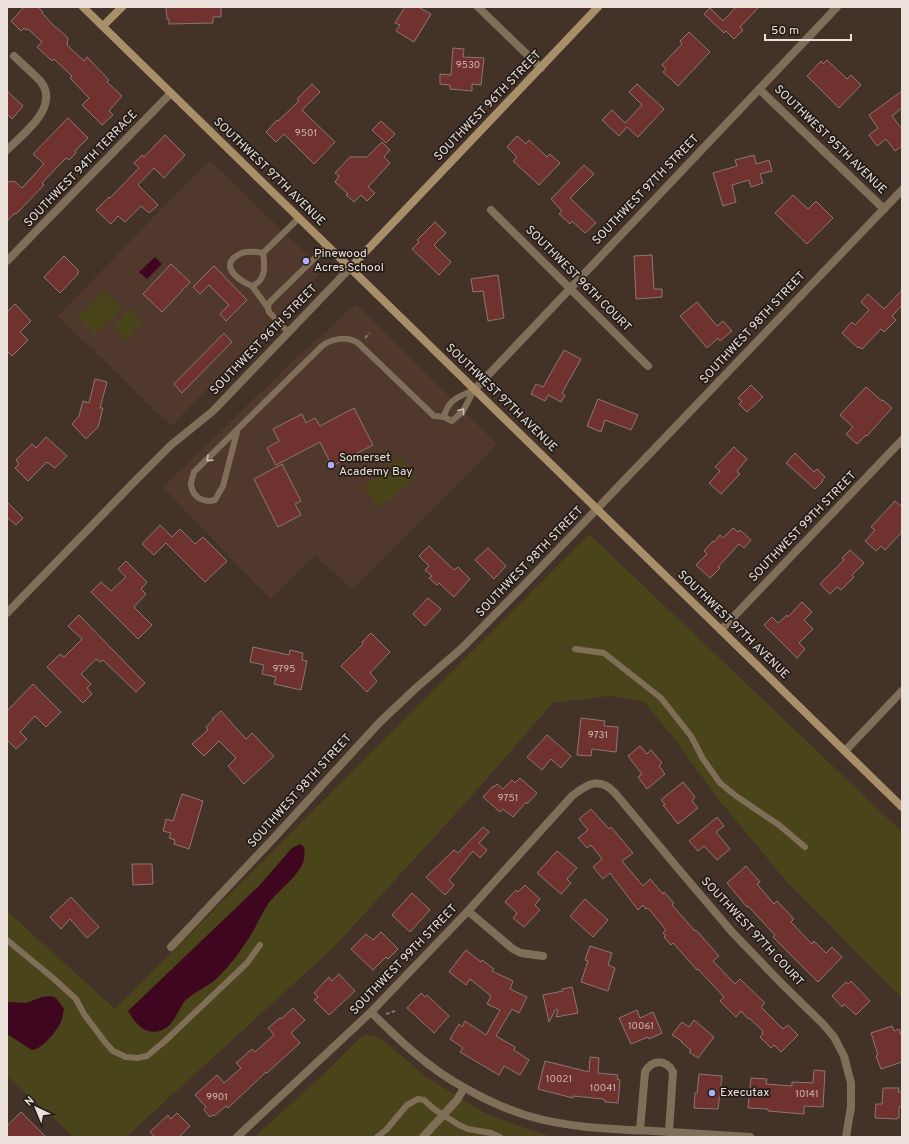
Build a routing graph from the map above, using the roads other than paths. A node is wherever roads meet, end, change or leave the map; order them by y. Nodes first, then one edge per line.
1 (83, 7) edge
2 (122, 7) edge
3 (478, 7) edge
4 (598, 7) edge
5 (836, 7) edge
6 (103, 26) junction
7 (14, 56) dead end
8 (541, 68) junction
9 (759, 89) junction
10 (171, 93) junction
11 (7, 148) edge
12 (902, 190) edge
13 (884, 209) junction
14 (491, 210) dead end
15 (298, 218) junction
16 (327, 246) junction
17 (263, 253) junction
18 (7, 261) edge
19 (350, 268) junction
20 (252, 286) junction
21 (570, 288) junction
22 (268, 310) junction
23 (288, 332) junction
24 (648, 366) dead end
25 (474, 390) junction
26 (444, 417) junction
27 (237, 432) junction
28 (902, 440) edge
29 (597, 509) junction
30 (7, 613) edge
31 (721, 630) junction
32 (575, 649) dead end
33 (902, 691) edge
34 (845, 751) junction
35 (579, 790) joint
36 (902, 807) edge
37 (805, 848) dead end
38 (468, 911) junction
39 (7, 940) edge
40 (260, 945) dead end
41 (171, 947) dead end
42 (543, 956) dead end
43 (371, 1012) junction
44 (464, 1088) junction
45 (444, 1116) junction
46 (640, 1130) junction
47 (669, 1132) junction
48 (237, 1137) edge
49 (377, 1137) edge
50 (423, 1137) edge
51 (500, 1137) edge
52 (750, 1137) edge
53 (846, 1137) edge

1 - 6 street, SOUTHWEST 97TH AVENUE
2 - 6 street
3 - 8 street
4 - 8 street, SOUTHWEST 96TH STREET
5 - 9 street, SOUTHWEST 97TH STREET
6 - 10 street, SOUTHWEST 97TH AVENUE
7 - 11 street
8 - 19 street, SOUTHWEST 96TH STREET
9 - 13 street, SOUTHWEST 95TH AVENUE
9 - 21 street, SOUTHWEST 97TH STREET
10 - 15 street, SOUTHWEST 97TH AVENUE
10 - 18 street, SOUTHWEST 94TH TERRACE
12 - 13 street, SOUTHWEST 98TH STREET
13 - 29 street, SOUTHWEST 98TH STREET
14 - 21 street, SOUTHWEST 96TH COURT
15 - 16 street, SOUTHWEST 97TH AVENUE
15 - 17 lane
16 - 19 street, SOUTHWEST 97TH AVENUE
16 - 22 lane
17 - 20 lane
17 - 20 lane
19 - 23 street, SOUTHWEST 96TH STREET
19 - 25 street, SOUTHWEST 97TH AVENUE
20 - 22 lane
21 - 24 street, SOUTHWEST 96TH COURT
21 - 25 street, SOUTHWEST 97TH STREET
22 - 23 lane
23 - 30 street, SOUTHWEST 96TH STREET
25 - 26 lane
26 -> 25 lane
25 - 29 street, SOUTHWEST 97TH AVENUE
26 - 27 lane
27 -> 27 lane
28 - 31 street, SOUTHWEST 99TH STREET
29 - 31 street, SOUTHWEST 97TH AVENUE
29 - 41 street, SOUTHWEST 98TH STREET
31 - 34 street, SOUTHWEST 97TH AVENUE
32 - 37 lane
33 - 34 street
34 - 36 street, SOUTHWEST 97TH AVENUE
35 - 38 street, SOUTHWEST 99TH STREET
35 - 53 street, SOUTHWEST 97TH COURT
38 - 42 street
38 - 43 street, SOUTHWEST 99TH STREET
39 - 40 lane
43 - 44 street
43 - 48 street, SOUTHWEST 99TH STREET
44 - 45 street
44 - 46 street
45 - 49 lane
45 - 50 street
45 - 51 lane
46 - 47 street
46 - 47 street
47 - 52 street

